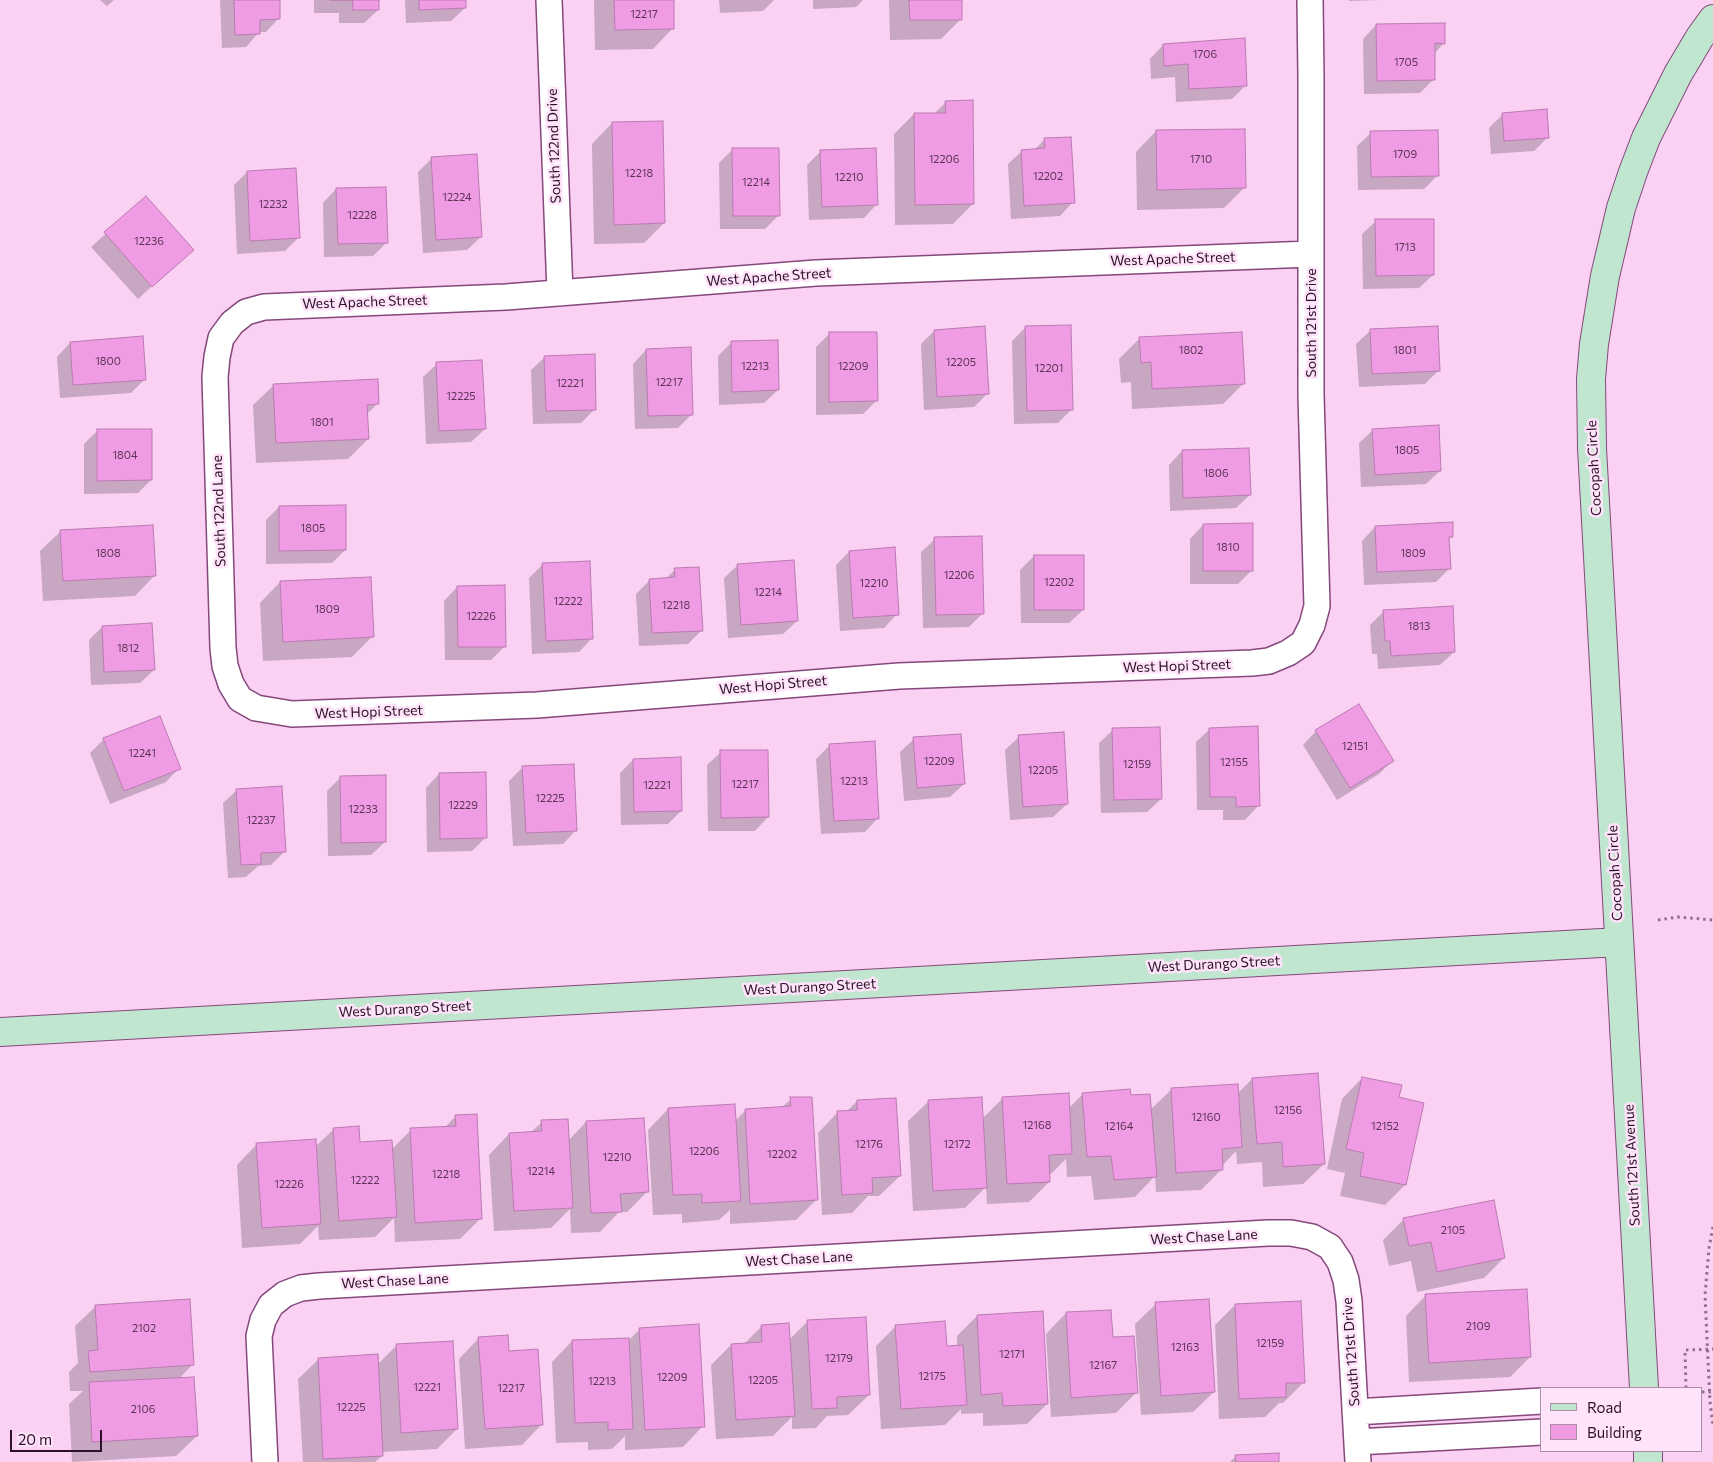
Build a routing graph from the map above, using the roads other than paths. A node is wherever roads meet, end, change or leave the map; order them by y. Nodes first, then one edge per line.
1 (549, 0) edge
2 (1310, 0) edge
3 (1713, 19) edge
4 (1311, 254) junction
5 (560, 293) junction
6 (232, 323) joint
7 (1304, 643) joint
8 (240, 699) joint
9 (1619, 942) junction
10 (0, 1032) edge
11 (1330, 1247) joint
12 (1644, 1387) edge
13 (1540, 1401) edge
14 (1355, 1412) junction
15 (1540, 1432) edge
16 (1358, 1452) edge
17 (265, 1462) edge

1 - 5 street, South 122nd Drive
2 - 4 street, South 121st Drive
3 - 9 street, Cocopah Circle
4 - 5 street, West Apache Street
4 - 7 street, South 121st Drive
5 - 6 street, West Apache Street
6 - 8 street, South 122nd Lane
7 - 8 street, West Hopi Street
9 - 10 street, West Durango Street
9 - 12 street, South 121st Avenue
11 - 14 street, South 121st Drive
11 - 17 street, West Chase Lane
13 - 14 street
14 - 16 street, South 121st Drive
15 - 16 street

